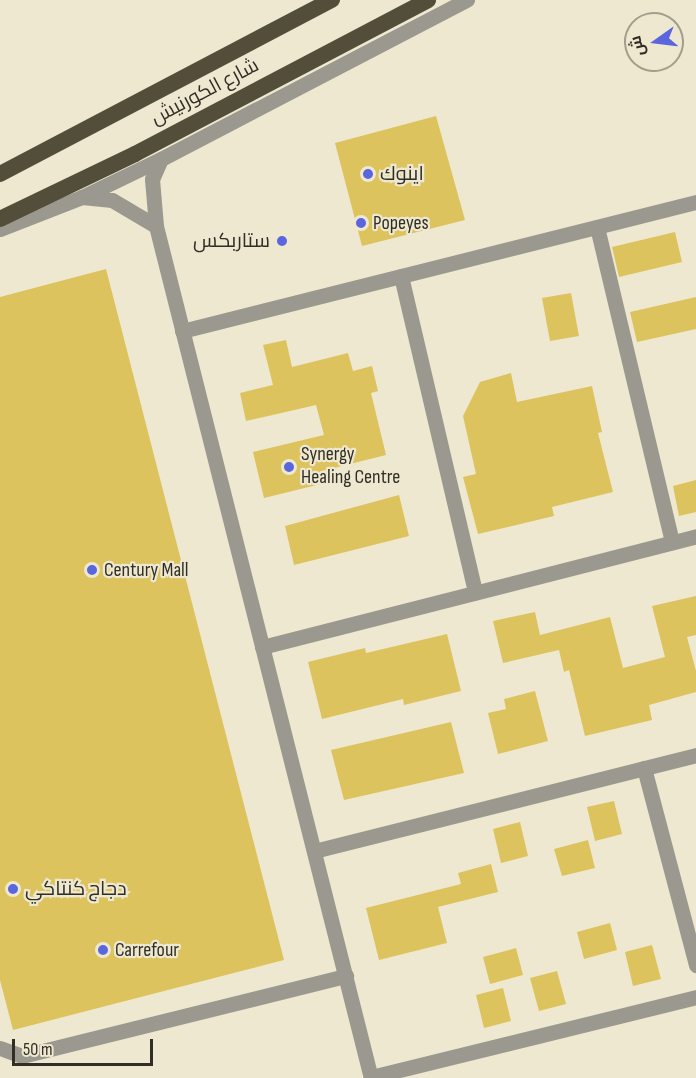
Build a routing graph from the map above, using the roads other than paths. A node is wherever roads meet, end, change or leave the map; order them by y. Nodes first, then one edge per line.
1 (332, 0) edge
2 (428, 0) edge
3 (467, 0) edge
4 (160, 159) junction
5 (0, 174) edge
6 (82, 197) junction
7 (695, 205) edge
8 (0, 219) edge
9 (156, 226) junction
10 (597, 227) junction
11 (0, 229) edge
12 (401, 276) junction
13 (182, 331) junction
14 (696, 536) edge
15 (672, 542) junction
16 (475, 592) junction
17 (262, 647) junction
18 (696, 755) edge
19 (644, 768) junction
20 (314, 851) junction
21 (696, 965) edge
22 (346, 976) junction
23 (696, 997) edge
24 (0, 1048) edge
25 (371, 1078) edge

1 - 5 highway, شارع الكورنيش
2 - 8 highway, شارع الكورنيش
3 - 4 street
4 - 6 street
4 - 9 street
6 - 9 street
6 - 11 street
7 - 10 street
9 - 13 street
10 - 12 street
10 - 15 street
12 - 13 street
12 - 16 street
13 - 17 street
14 - 15 street
15 - 16 street
16 - 17 street
17 - 20 street
18 - 19 street
19 - 20 street
19 - 21 street
20 - 22 street
22 - 24 street
22 - 25 street
23 - 25 street

